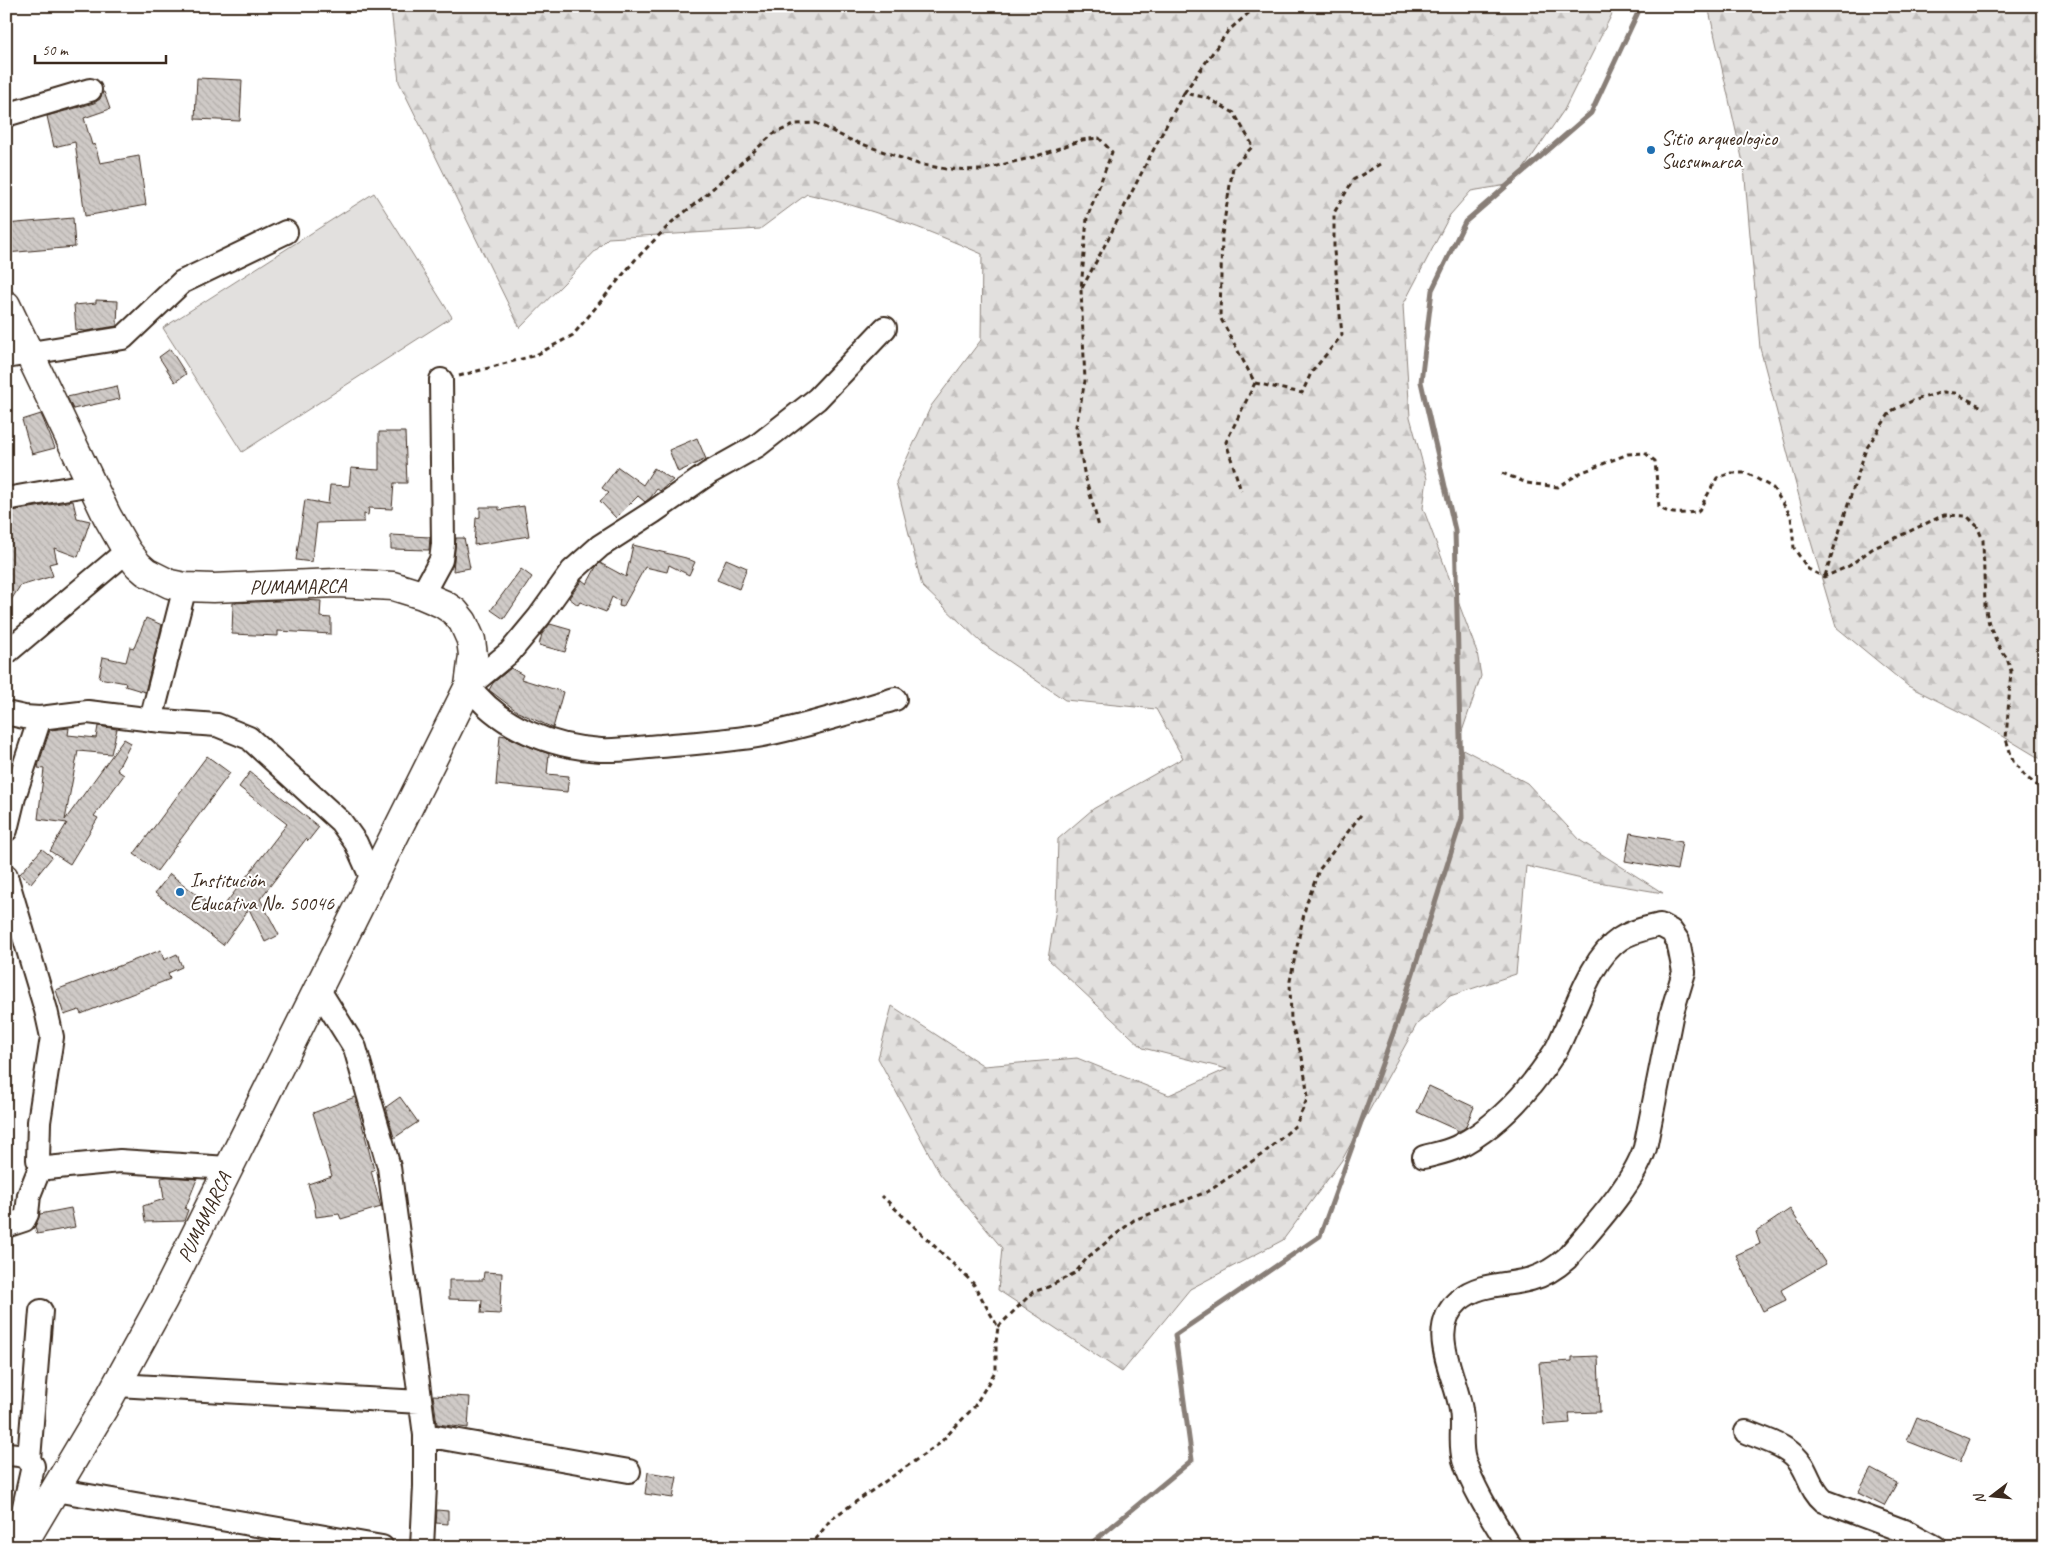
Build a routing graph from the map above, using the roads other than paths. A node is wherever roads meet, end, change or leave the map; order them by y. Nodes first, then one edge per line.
1 (90, 90) dead end
2 (6, 115) edge
3 (286, 232) dead end
4 (6, 305) edge
5 (885, 328) dead end
6 (18, 355) edge
7 (441, 380) road end
8 (92, 484) junction
9 (6, 499) edge
10 (127, 551) junction
11 (185, 587) junction
12 (422, 595) junction
13 (6, 653) edge
14 (469, 686) junction
15 (895, 699) dead end
16 (6, 713) edge
17 (40, 718) junction
18 (151, 720) junction
19 (6, 830) edge
20 (6, 876) edge
21 (372, 879) junction
22 (318, 987) junction
23 (1424, 1157) dead end
24 (41, 1165) junction
25 (228, 1168) junction
26 (6, 1226) edge
27 (41, 1311) dead end
28 (117, 1384) junction
29 (420, 1402) junction
30 (1746, 1432) dead end
31 (425, 1435) junction
32 (6, 1454) edge
33 (29, 1459) junction
34 (630, 1471) dead end
35 (54, 1490) junction
36 (12, 1547) edge
37 (21, 1547) edge
38 (382, 1547) edge
39 (422, 1547) edge
40 (1510, 1547) edge
41 (1935, 1547) edge

1 - 2 street
3 - 6 street
4 - 6 main road, PUMAMARCA
5 - 14 street
6 - 8 main road, PUMAMARCA
7 - 12 street
8 - 9 street
8 - 10 main road, PUMAMARCA
10 - 11 main road, PUMAMARCA
10 - 13 street
11 - 12 main road, PUMAMARCA
11 - 18 street
12 - 14 main road, PUMAMARCA
14 - 15 street
14 - 21 main road, PUMAMARCA
16 - 17 street
17 - 18 street
17 - 19 street
18 - 21 street
20 - 24 street
21 - 22 main road, PUMAMARCA
22 - 25 main road, PUMAMARCA
22 - 29 street
23 - 40 street
24 - 25 street
24 - 26 street
25 - 28 main road, PUMAMARCA
27 - 33 street
28 - 29 street
28 - 35 main road, PUMAMARCA
29 - 31 street
30 - 41 street
31 - 34 street
31 - 39 street
32 - 33 street
33 - 36 street
35 - 37 main road, PUMAMARCA
35 - 38 street

